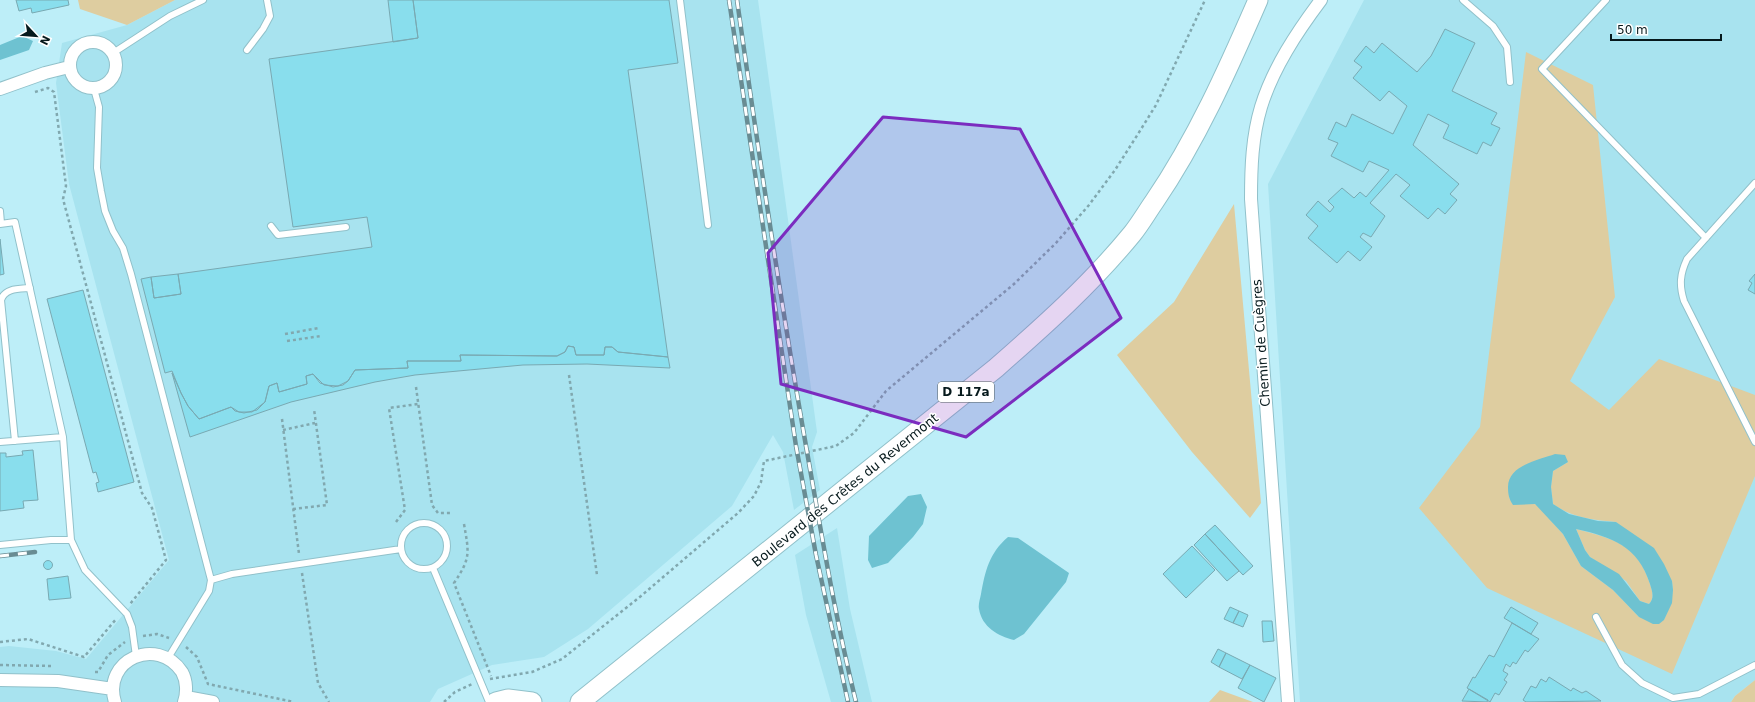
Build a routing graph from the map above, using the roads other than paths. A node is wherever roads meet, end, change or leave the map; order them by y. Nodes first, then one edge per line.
1 (203, 0) edge
2 (267, 0) edge
3 (680, 0) edge
4 (1258, 0) edge
5 (1321, 0) edge
6 (1463, 0) edge
7 (1606, 0) edge
8 (247, 50) dead end
9 (113, 53) junction
10 (69, 66) junction
11 (1510, 82) dead end
12 (0, 89) edge
13 (94, 89) junction
14 (1755, 183) edge
15 (0, 211) edge
16 (1, 224) edge
17 (708, 225) dead end
18 (271, 226) dead end
19 (346, 227) dead end
20 (1706, 238) junction
21 (30, 288) junction
22 (63, 436) junction
23 (15, 441) junction
24 (0, 442) edge
25 (1755, 442) edge
26 (71, 540) junction
27 (0, 545) edge
28 (401, 549) junction
29 (433, 568) junction
30 (211, 580) junction
31 (1596, 617) dead end
32 (136, 656) junction
33 (168, 658) junction
34 (1755, 665) edge
35 (0, 680) edge
36 (113, 689) junction
37 (185, 700) edge
38 (115, 702) edge
39 (213, 702) edge
40 (489, 702) edge
41 (496, 702) edge
42 (532, 702) edge
43 (580, 702) edge
44 (1288, 702) edge

1 - 9 lane
2 - 8 lane
3 - 17 lane
4 - 43 main road, Boulevard des Crêtes du Revermont / D 117a
5 - 44 street, Chemin de Cuègres
6 - 11 lane
7 - 20 lane
9 - 10 street
9 - 13 street
10 - 12 street
10 - 13 street
13 - 30 lane
14 - 20 lane
15 - 16 lane
16 - 21 lane
18 - 19 lane
20 - 25 lane
21 - 22 lane
21 - 23 lane
22 - 23 lane
22 - 26 lane
23 - 24 lane
26 - 27 lane
26 - 32 lane
28 - 29 lane
28 - 29 lane
28 - 30 lane
29 - 40 lane
30 - 33 lane
31 - 34 lane
32 - 33 street
32 - 36 street
33 - 37 street
35 - 36 street
36 - 38 street
37 - 39 street
41 - 42 main road

